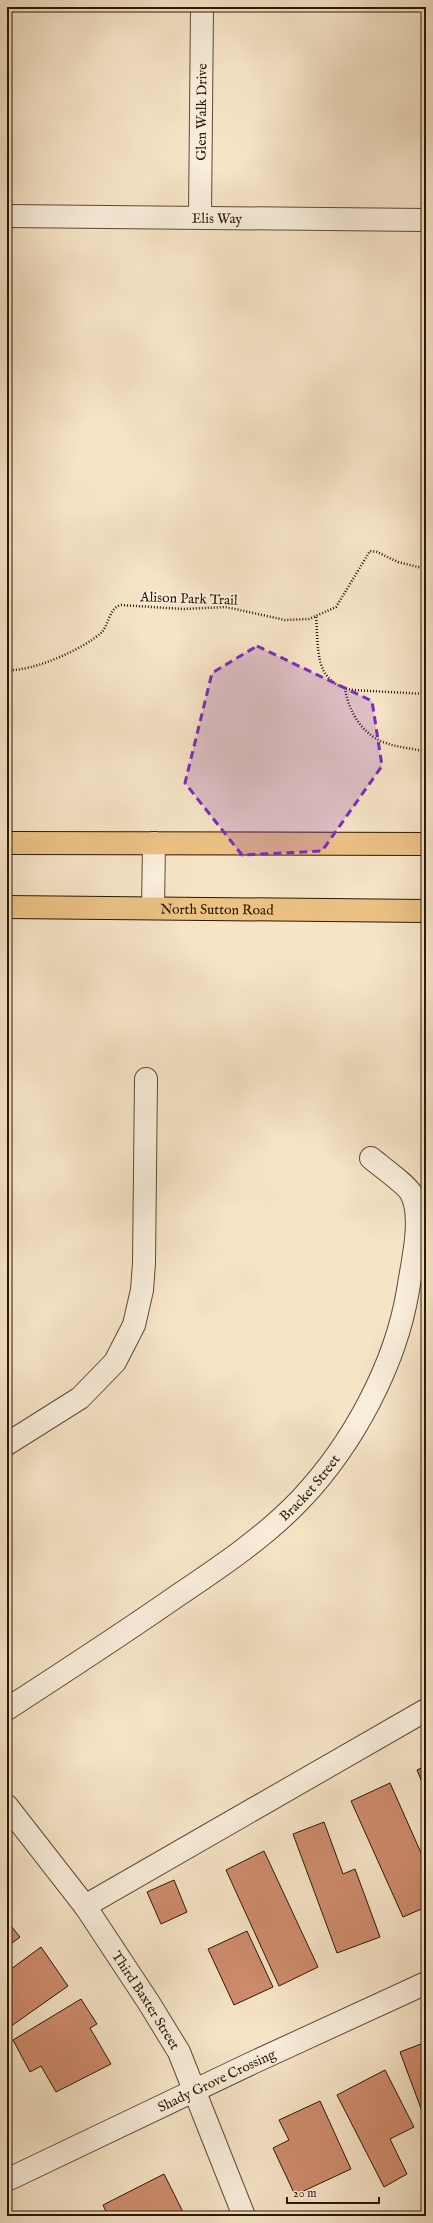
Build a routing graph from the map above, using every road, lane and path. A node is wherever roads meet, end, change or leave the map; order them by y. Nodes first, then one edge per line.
1 (202, 7) edge
2 (7, 216) edge
3 (200, 216) junction
4 (426, 220) edge
5 (426, 569) edge
6 (316, 618) junction
7 (7, 670) edge
8 (345, 688) junction
9 (426, 694) edge
10 (426, 752) edge
11 (7, 843) edge
12 (154, 843) junction
13 (426, 844) edge
14 (7, 908) edge
15 (153, 908) junction
16 (426, 911) edge
17 (146, 1079) dead end
18 (371, 1158) dead end
19 (7, 1444) edge
20 (7, 1709) edge
21 (426, 1710) edge
22 (7, 1806) edge
23 (85, 1906) junction
24 (426, 1983) edge
25 (195, 2090) junction
26 (8, 2178) edge
27 (244, 2216) edge

1 - 3 street, Glen Walk Drive
2 - 3 street, Elis Way
3 - 4 street, Elis Way
5 - 6 path, Alison Park Trail
6 - 7 path, Alison Park Trail
6 - 8 path
8 - 9 path
8 - 10 path
11 - 12 main road
12 - 13 main road
12 - 15 street
14 - 15 main road, North Sutton Road
15 - 16 main road, North Sutton Road
17 - 19 street
18 - 20 street, Bracket Street
21 - 23 street
22 - 23 street, Third Baxter Street
23 - 25 street, Third Baxter Street
24 - 25 street, Shady Grove Crossing
25 - 26 street, Shady Grove Crossing
25 - 27 street, Third Baxter Street

